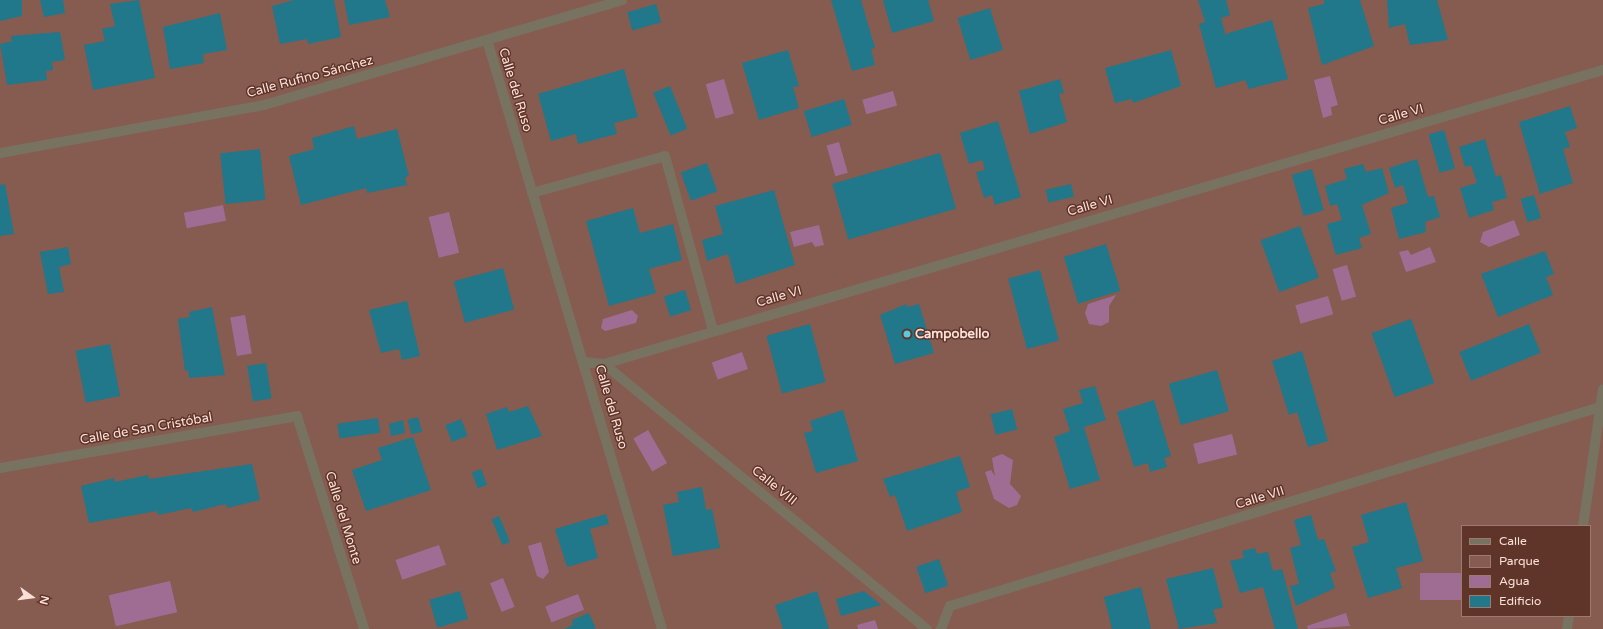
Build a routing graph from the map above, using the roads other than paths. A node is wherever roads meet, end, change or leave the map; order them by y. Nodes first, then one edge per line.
1 (622, 0) edge
2 (487, 40) junction
3 (1603, 70) edge
4 (0, 153) edge
5 (532, 193) junction
6 (713, 330) junction
7 (584, 362) junction
8 (604, 364) junction
9 (1603, 389) edge
10 (1600, 407) junction
11 (298, 416) joint
12 (0, 468) edge
13 (1583, 525) edge
14 (1569, 617) edge
15 (364, 629) edge
16 (662, 629) edge
17 (927, 629) edge
18 (941, 629) edge
19 (1567, 629) edge

1 - 2 street, Calle Rufino Sánchez
2 - 4 street, Calle Rufino Sánchez
2 - 5 street, Calle del Ruso
3 - 6 street, Calle VI
5 - 6 street
5 - 7 street, Calle del Ruso
6 - 8 street, Calle VI
7 - 8 street, Calle VI
7 - 16 street, Calle del Ruso
8 - 17 street, Calle VIII
9 - 10 street
10 - 13 street
10 - 18 street, Calle VII
11 - 12 street, Calle de San Cristóbal
11 - 15 street, Calle del Monte
14 - 19 street

